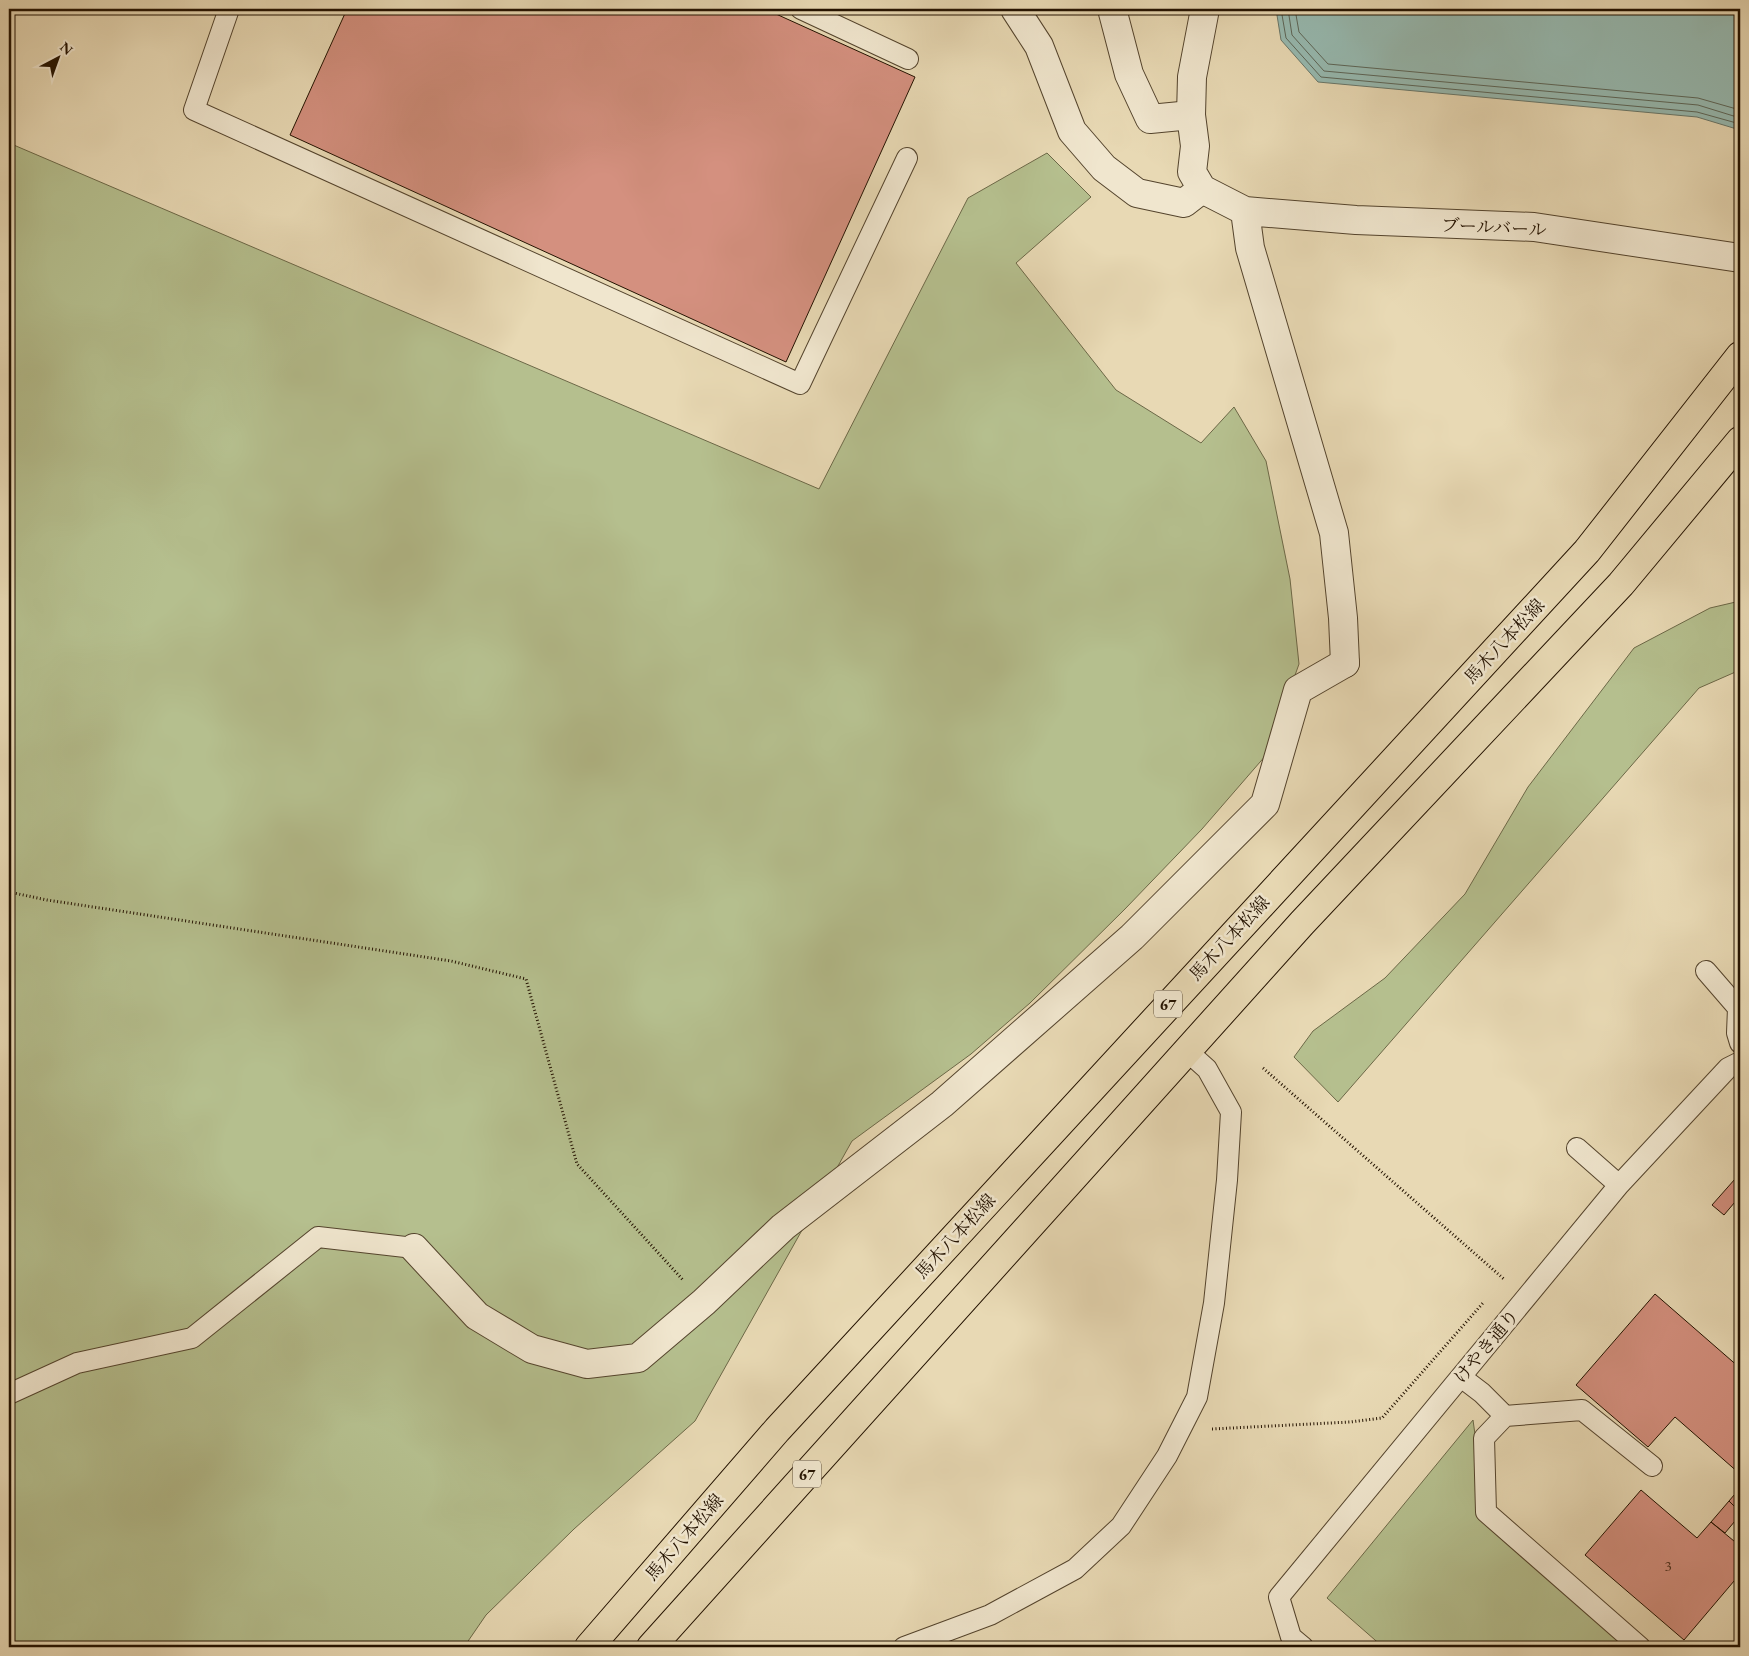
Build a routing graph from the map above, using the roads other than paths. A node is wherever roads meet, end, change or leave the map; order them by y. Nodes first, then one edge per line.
1 (229, 9) edge
2 (800, 9) edge
3 (1016, 9) edge
4 (1112, 9) edge
5 (1204, 9) edge
6 (908, 59) dead end
7 (1191, 114) junction
8 (907, 158) dead end
9 (1202, 189) junction
10 (1245, 211) junction
11 (1740, 258) edge
12 (1740, 356) edge
13 (1740, 441) edge
14 (1706, 971) dead end
15 (1740, 1043) edge
16 (1187, 1051) junction
17 (1740, 1062) edge
18 (1577, 1148) dead end
19 (1619, 1184) junction
20 (414, 1248) joint
21 (1461, 1377) junction
22 (9, 1394) edge
23 (1505, 1416) junction
24 (1652, 1466) dead end
25 (589, 1647) edge
26 (652, 1647) edge
27 (904, 1647) edge
28 (1303, 1647) edge
29 (1640, 1647) edge

1 - 8 lane
2 - 6 lane
3 - 9 street
4 - 7 street
5 - 7 street
7 - 9 street
9 - 10 street
10 - 11 street, ブールバール
10 - 20 street
12 - 25 main road, 馬木八本松線 / 67
13 - 16 main road, 67
14 - 15 lane
16 - 26 main road, 67
16 - 27 lane
17 - 19 lane, けやき通り
18 - 19 lane
19 - 21 lane, けやき通り
20 - 22 lane
21 - 23 lane
21 - 28 lane, けやき通り
23 - 24 lane
23 - 29 lane

